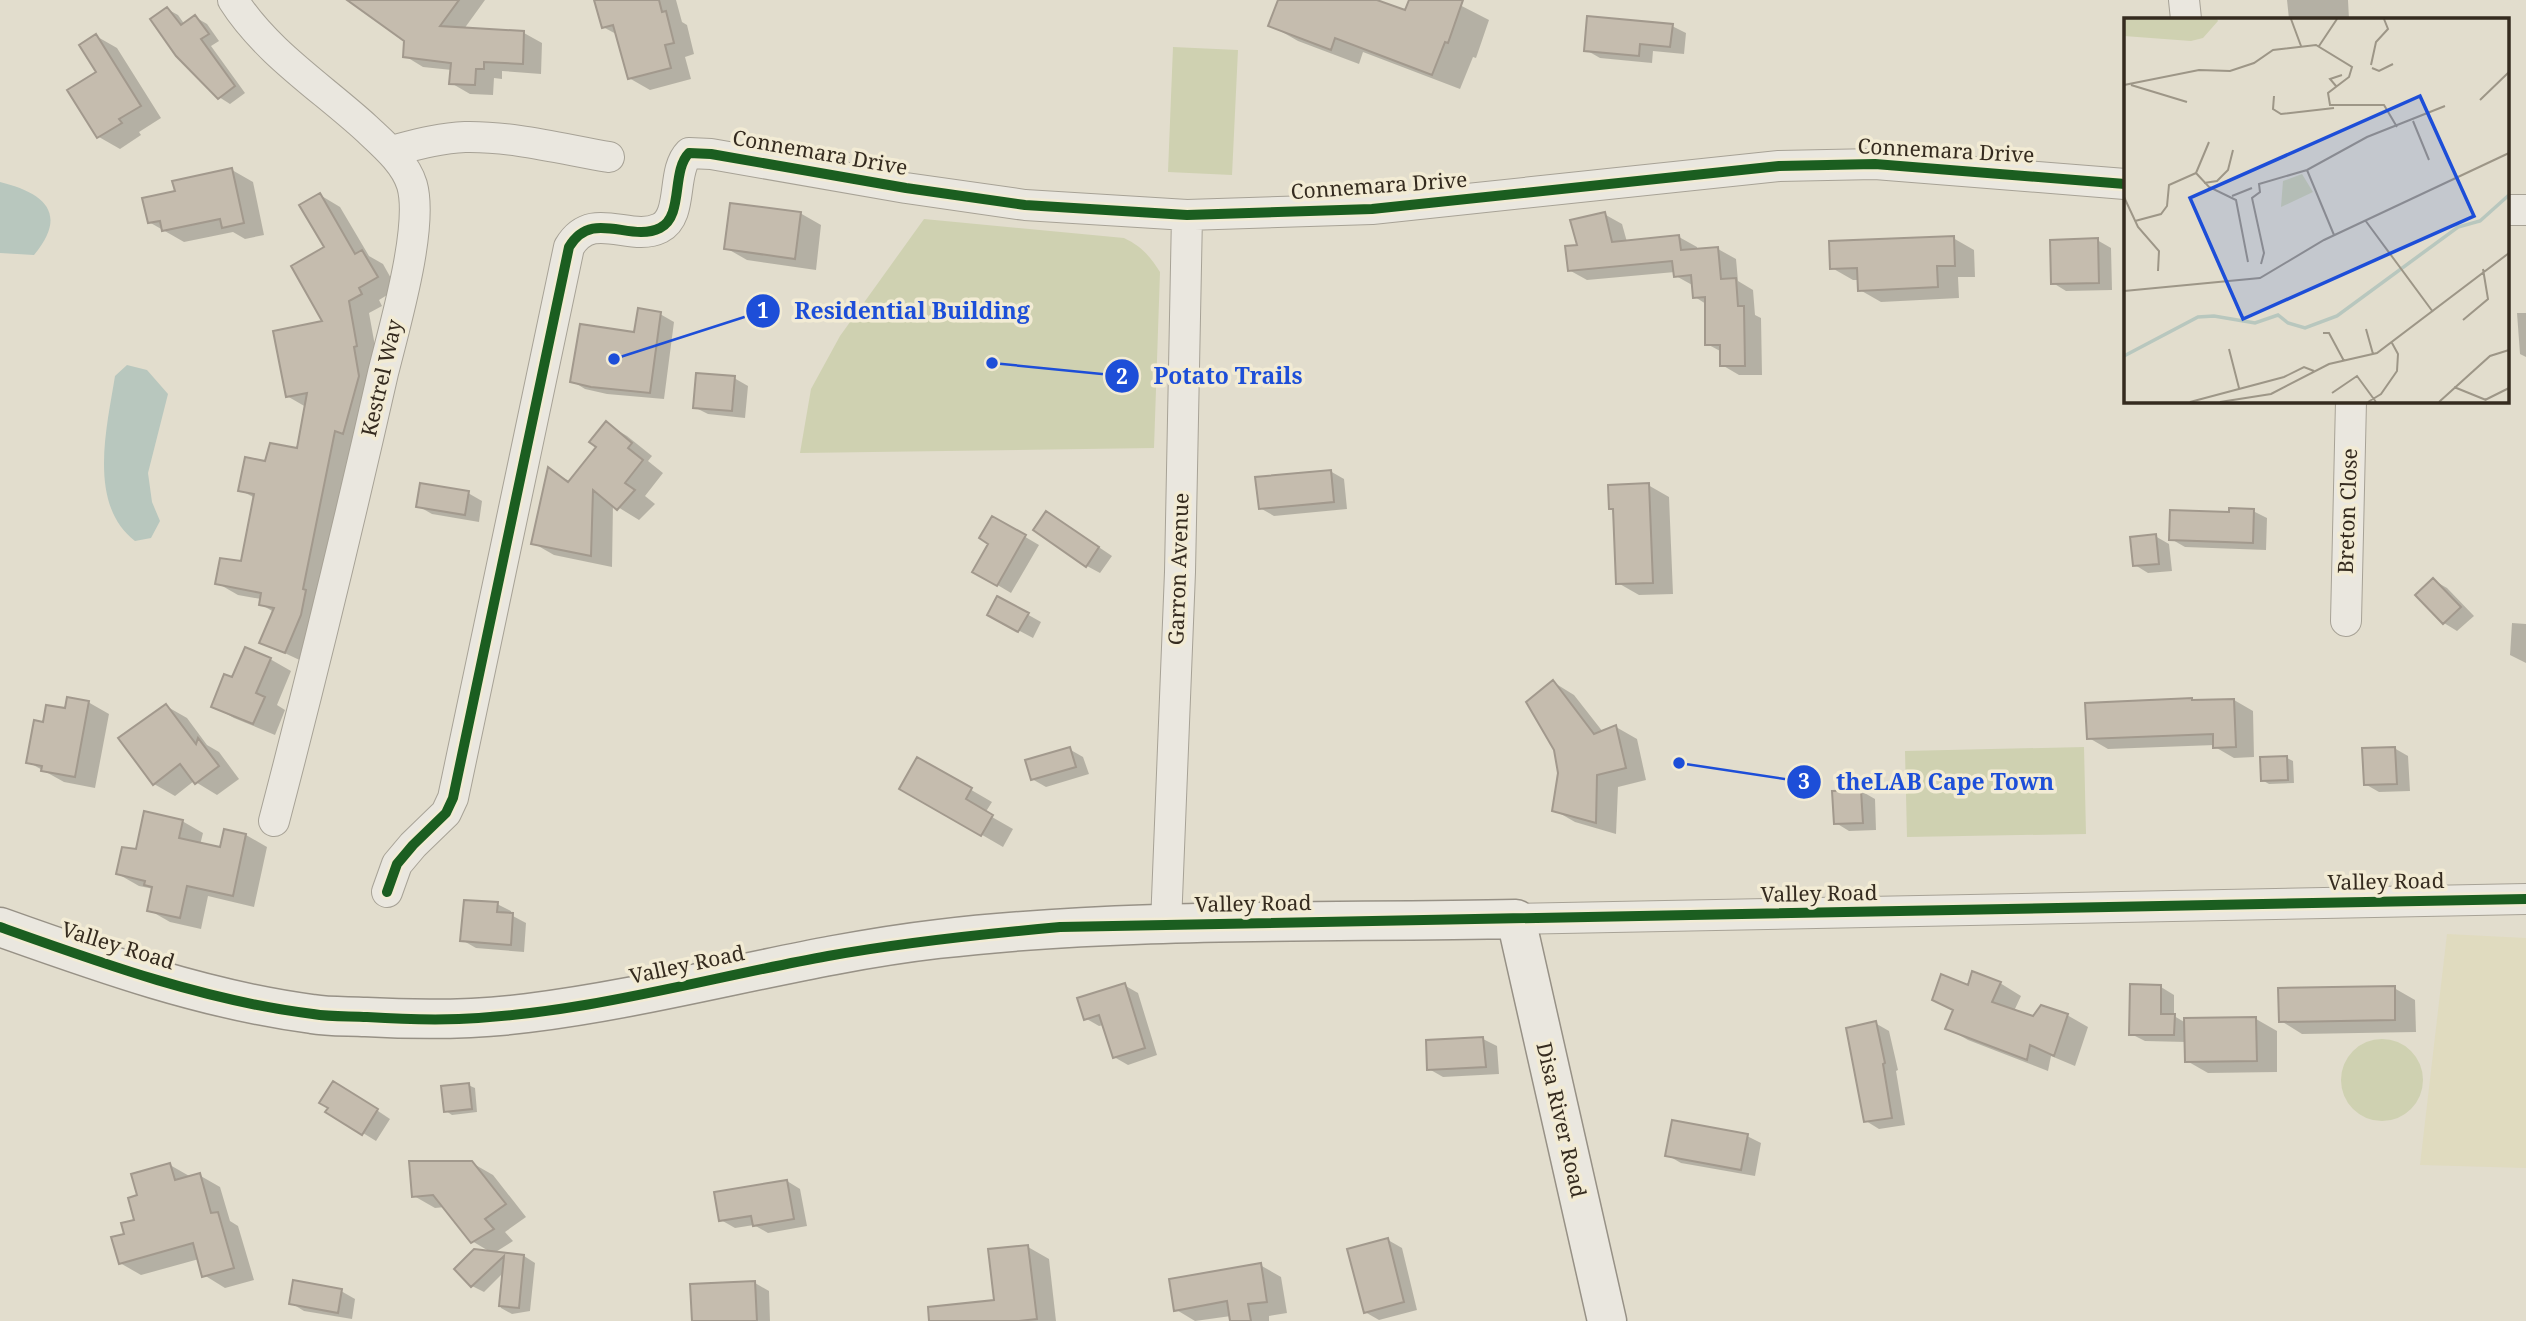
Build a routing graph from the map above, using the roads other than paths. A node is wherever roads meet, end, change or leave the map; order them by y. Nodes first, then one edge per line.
1 (233, 0) edge
2 (2183, 0) edge
3 (2186, 18) edge
4 (391, 151) junction
5 (609, 157) dead end
6 (2124, 184) edge
7 (2508, 210) edge
8 (2526, 210) edge
9 (1187, 215) junction
10 (2351, 402) edge
11 (2346, 621) dead end
12 (274, 821) dead end
13 (387, 892) dead end
14 (2526, 899) edge
15 (1516, 919) junction
16 (1166, 924) junction
17 (0, 927) edge
18 (1606, 1321) edge

1 - 4 street, Kestrel Way
2 - 3 street
4 - 5 street
4 - 12 street, Kestrel Way
6 - 9 street, Connemara Drive
7 - 8 street
9 - 13 street, Connemara Drive
9 - 16 street, Garron Avenue
10 - 11 street, Breton Close
14 - 15 street, Valley Road
15 - 16 street, Valley Road
15 - 18 street, Disa River Road
16 - 17 street, Valley Road

